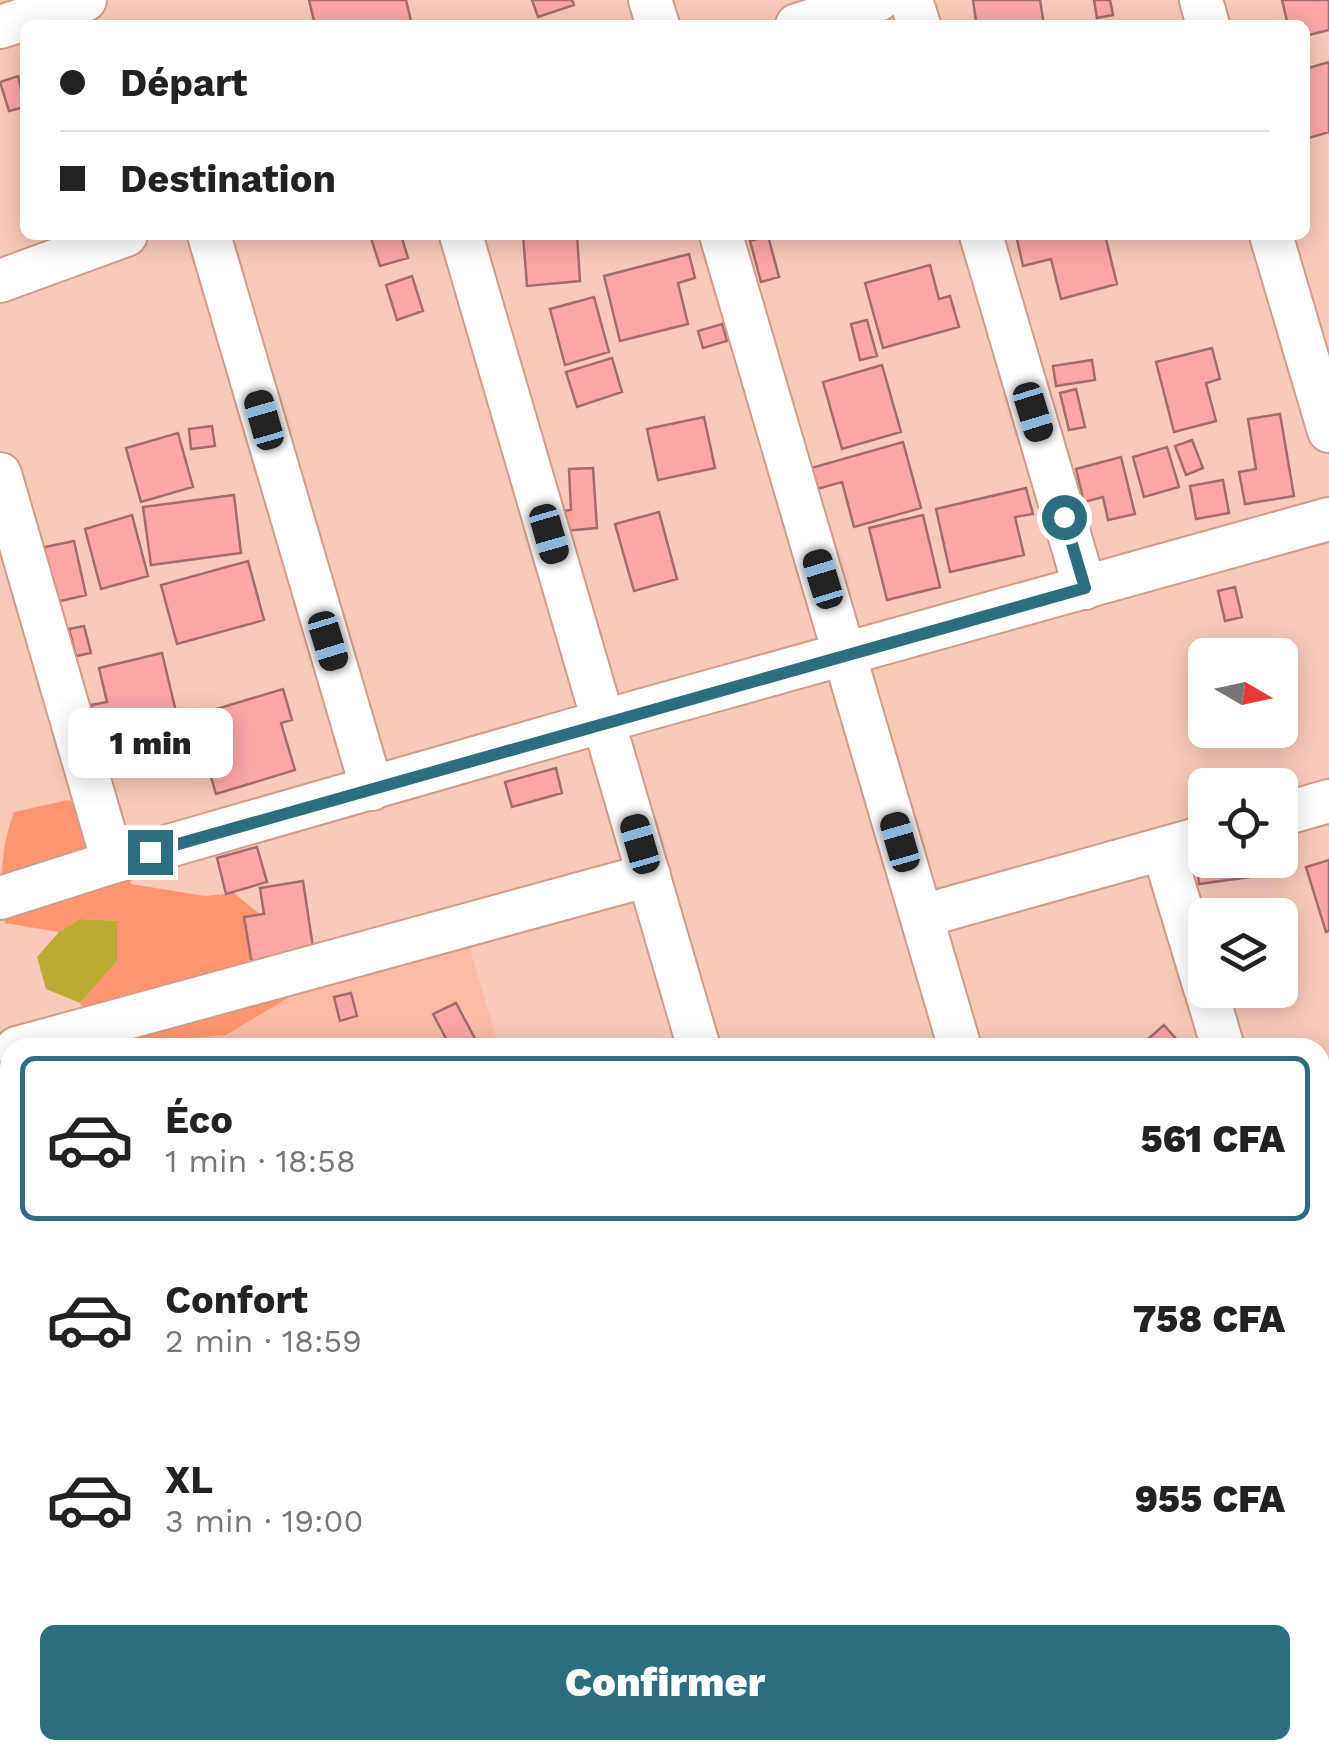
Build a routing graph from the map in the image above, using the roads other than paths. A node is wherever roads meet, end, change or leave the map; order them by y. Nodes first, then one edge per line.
1 (85, 0) edge
2 (878, 0) edge
3 (22, 20) edge
4 (813, 20) edge
5 (112, 240) edge
6 (210, 240) edge
7 (463, 240) edge
8 (721, 240) edge
9 (982, 240) edge
10 (1272, 240) edge
11 (0, 281) edge
12 (1329, 431) edge
13 (0, 474) edge
14 (1329, 520) edge
15 (1085, 588) junction
16 (846, 656) junction
17 (604, 721) junction
18 (372, 789) junction
19 (1329, 801) edge
20 (1298, 810) edge
21 (1188, 842) edge
22 (1163, 849) junction
23 (113, 862) junction
24 (649, 875) junction
25 (0, 898) edge
26 (922, 916) junction
27 (1188, 932) edge
28 (1211, 1008) edge
29 (51, 1038) edge
30 (696, 1038) edge
31 (957, 1038) edge
32 (1220, 1038) edge

1 - 3 street
2 - 4 street
5 - 11 street
6 - 18 street
7 - 17 street
8 - 16 street
9 - 15 street
10 - 12 street
13 - 23 street
14 - 15 street
15 - 16 street
16 - 17 street
16 - 26 street
17 - 18 street
17 - 24 street
18 - 23 street
19 - 20 street
21 - 22 street
22 - 26 street
22 - 27 street
23 - 25 street
24 - 29 street
24 - 30 street
26 - 31 street
28 - 32 street

